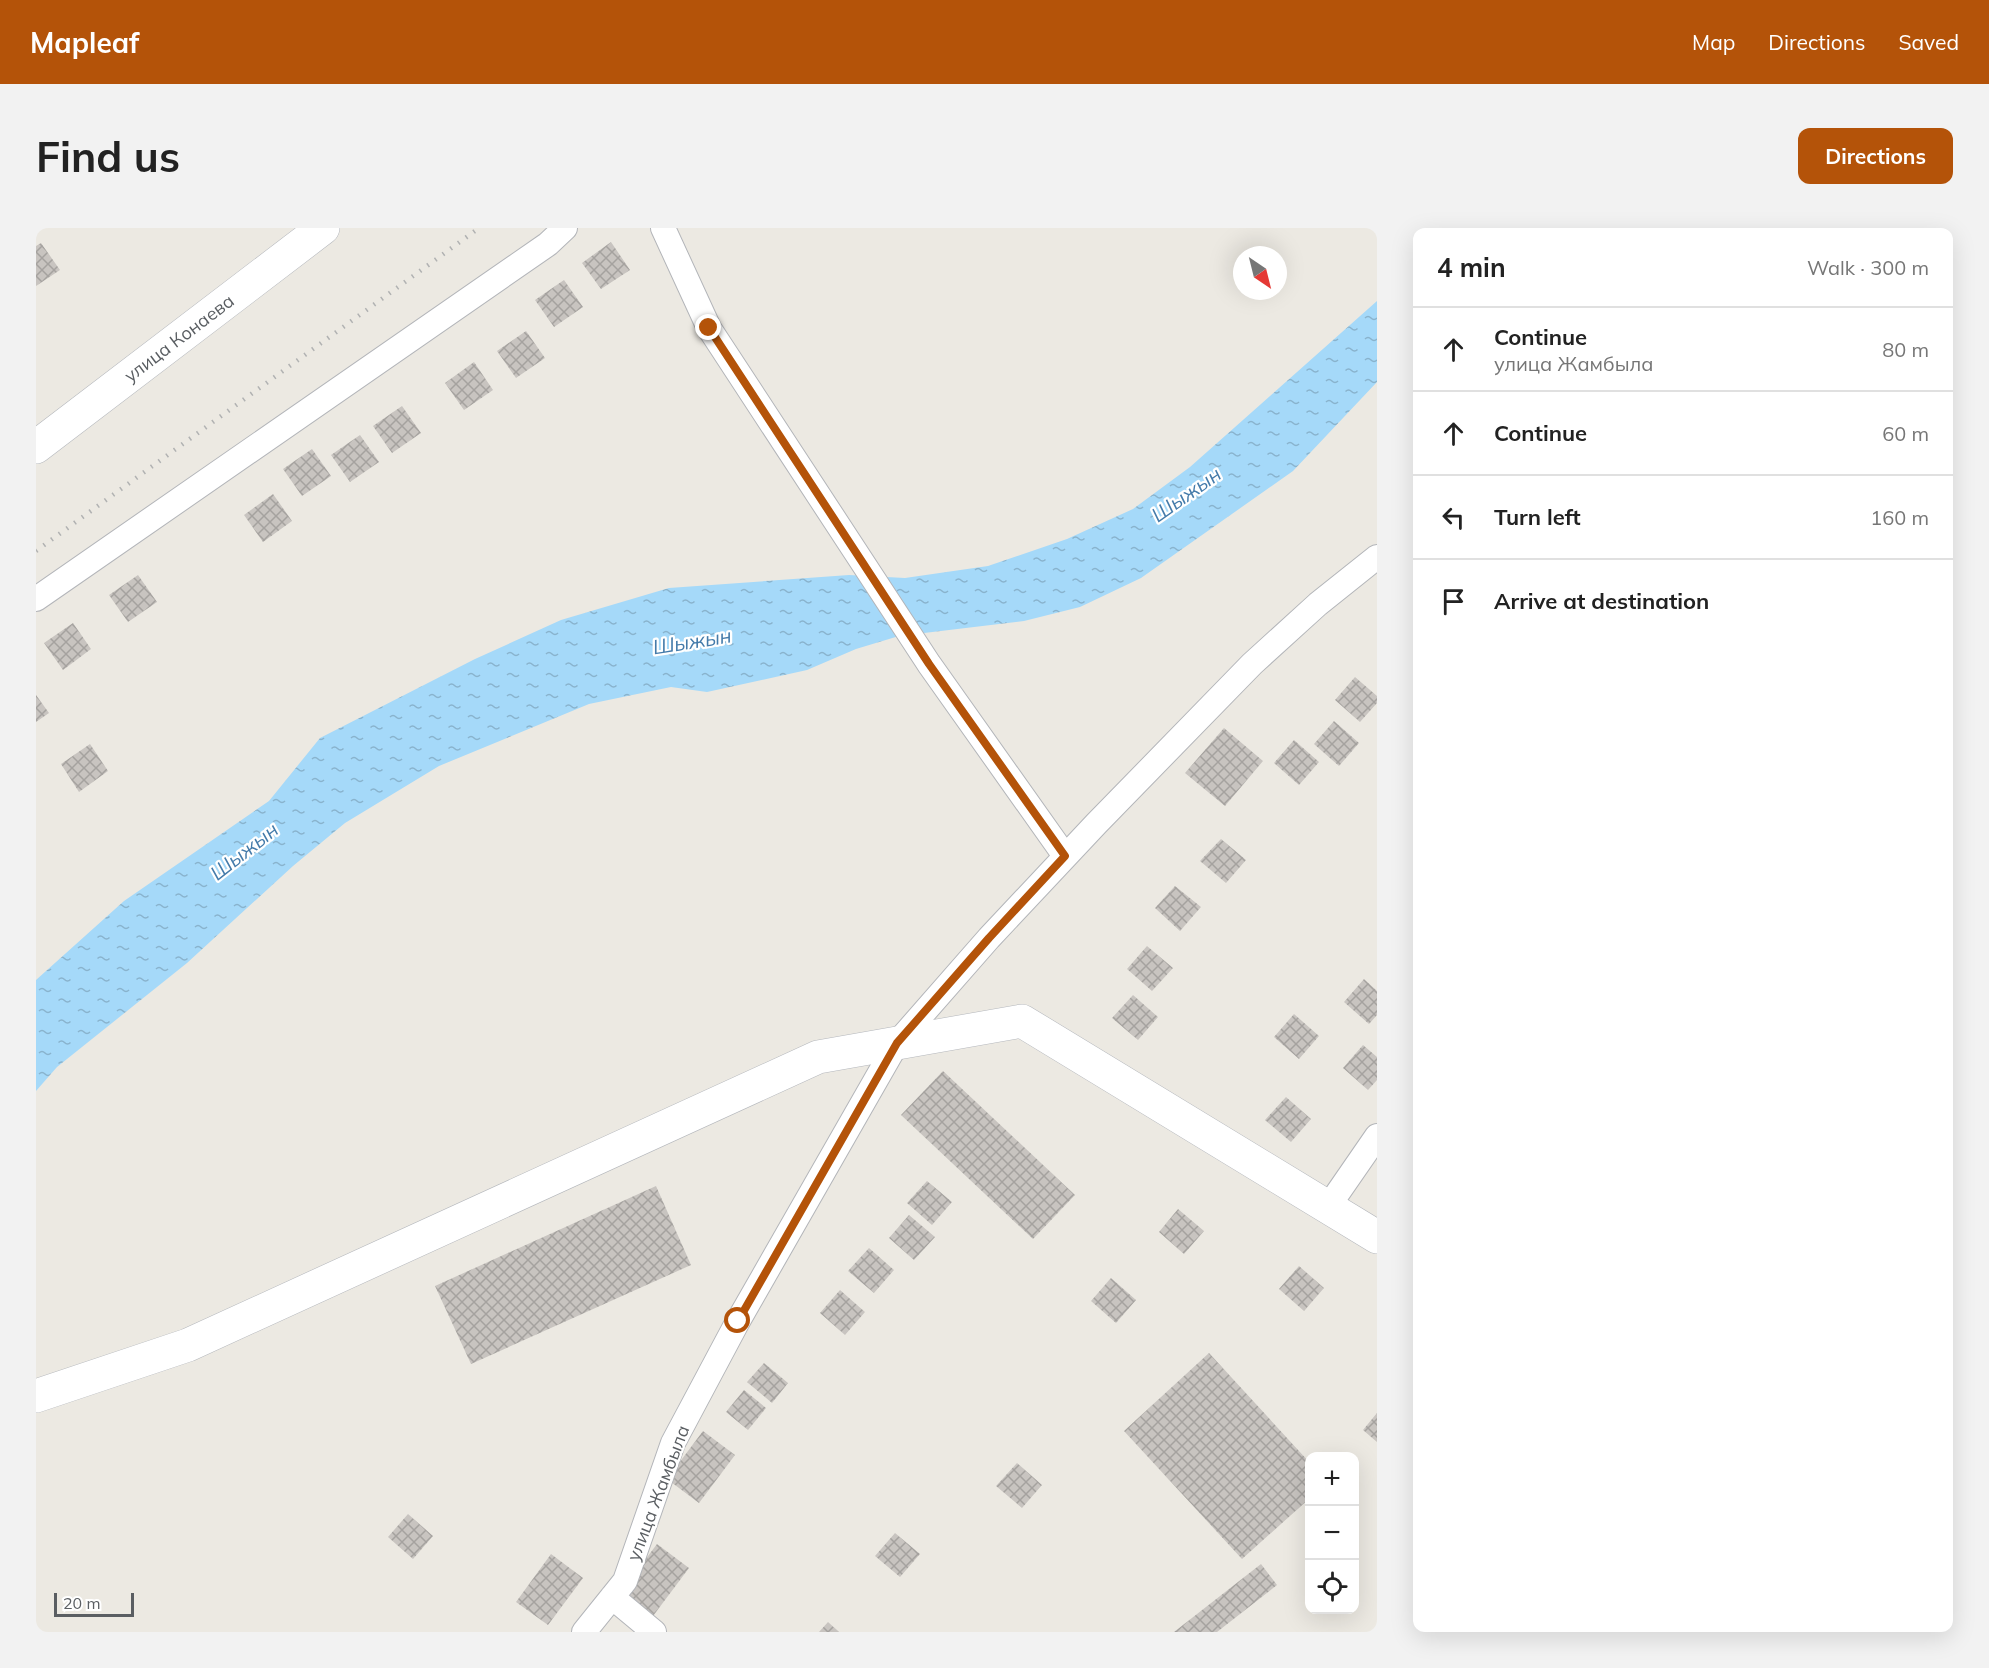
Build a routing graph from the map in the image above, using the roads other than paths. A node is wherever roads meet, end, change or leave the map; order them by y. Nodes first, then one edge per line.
1 (323, 228) edge
2 (565, 228) edge
3 (663, 228) edge
4 (36, 447) edge
5 (1377, 557) edge
6 (36, 599) edge
7 (1065, 856) junction
8 (897, 1043) junction
9 (1377, 1136) edge
10 (1328, 1207) junction
11 (1377, 1237) edge
12 (36, 1396) edge
13 (612, 1597) junction
14 (585, 1632) edge
15 (654, 1632) edge

1 - 4 street, улица Конаева
2 - 6 street
3 - 7 street
5 - 7 street, улица Жамбыла
7 - 8 street, улица Жамбыла
8 - 10 street
8 - 12 street
8 - 13 street, улица Жамбыла
9 - 10 street
10 - 11 street
13 - 14 street, улица Жамбыла
13 - 15 street

